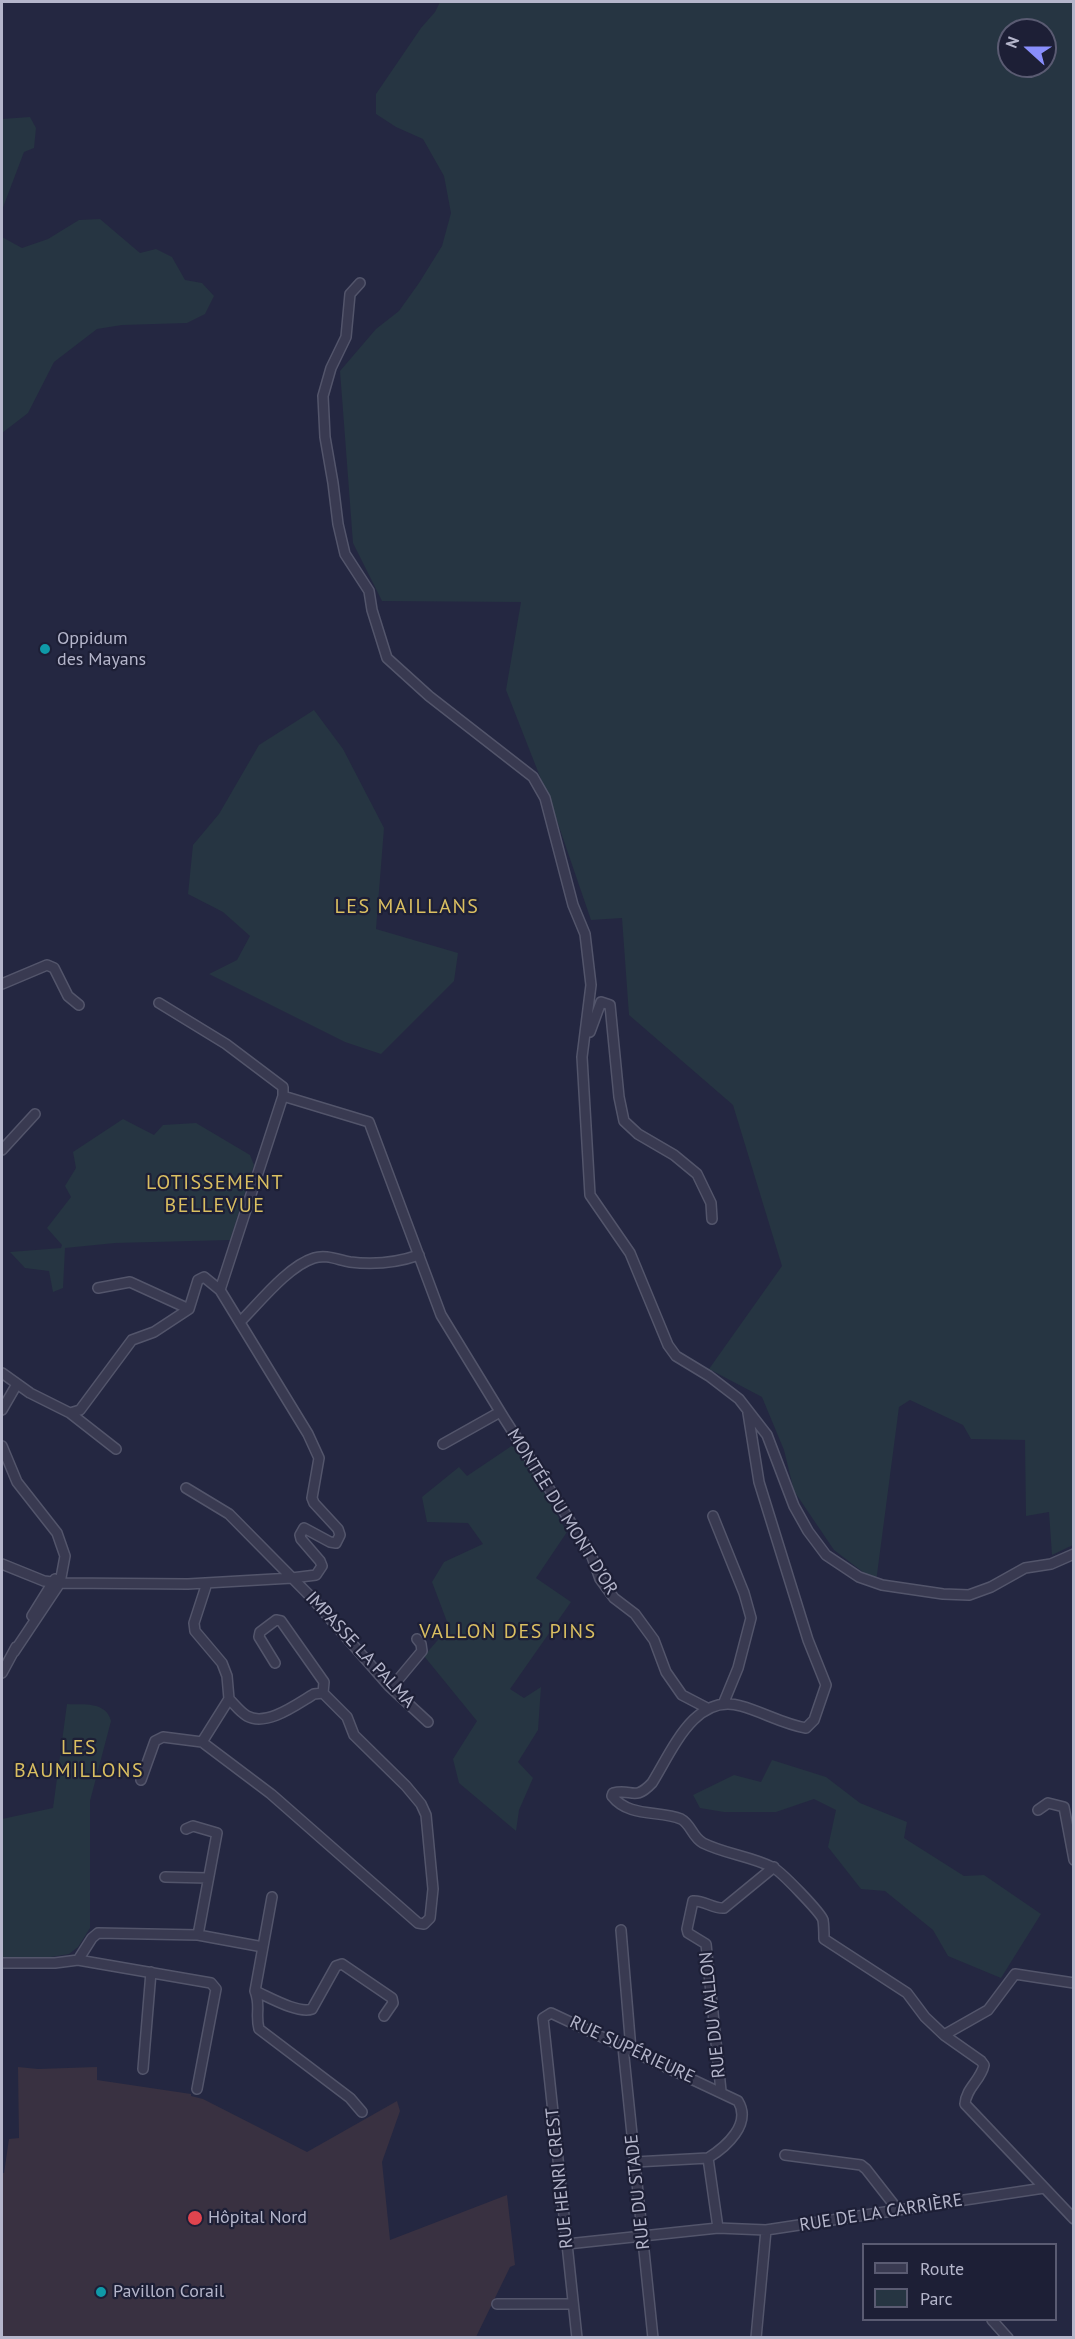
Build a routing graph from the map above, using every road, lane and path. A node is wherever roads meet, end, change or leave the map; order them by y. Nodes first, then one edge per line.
1 (360, 283) dead end
2 (2, 984) edge
3 (159, 1003) dead end
4 (79, 1005) dead end
5 (583, 1070) junction
6 (282, 1096) junction
7 (35, 1114) dead end
8 (2, 1150) edge
9 (712, 1219) dead end
10 (419, 1255) junction
11 (98, 1288) dead end
12 (220, 1290) junction
13 (189, 1309) junction
14 (240, 1322) junction
15 (2, 1374) edge
16 (17, 1384) junction
17 (2, 1410) edge
18 (747, 1410) junction
19 (500, 1412) junction
20 (70, 1413) junction
21 (443, 1444) dead end
22 (2, 1446) edge
23 (116, 1449) dead end
24 (186, 1488) dead end
25 (713, 1516) dead end
26 (1074, 1554) edge
27 (2, 1564) edge
28 (292, 1578) junction
29 (57, 1582) junction
30 (207, 1583) junction
31 (188, 1584) junction
32 (201, 1603) junction
33 (417, 1640) dead end
34 (275, 1663) dead end
35 (2, 1673) edge
36 (392, 1688) junction
37 (323, 1693) junction
38 (229, 1699) junction
39 (724, 1702) junction
40 (707, 1708) junction
41 (428, 1722) dead end
42 (202, 1742) junction
43 (141, 1780) dead end
44 (1038, 1809) dead end
45 (186, 1829) dead end
46 (1074, 1860) edge
47 (774, 1867) junction
48 (165, 1878) dead end
49 (208, 1878) junction
50 (272, 1897) dead end
51 (621, 1930) dead end
52 (198, 1935) junction
53 (263, 1947) junction
54 (78, 1960) junction
55 (2, 1963) edge
56 (151, 1972) junction
57 (1074, 1983) edge
58 (255, 1991) junction
59 (384, 2016) dead end
60 (543, 2018) joint
61 (944, 2035) junction
62 (627, 2049) junction
63 (143, 2069) dead end
64 (198, 2089) dead end
65 (721, 2091) junction
66 (362, 2112) dead end
67 (786, 2155) dead end
68 (708, 2158) junction
69 (635, 2162) junction
70 (1044, 2188) junction
71 (898, 2210) junction
72 (1072, 2215) edge
73 (718, 2228) junction
74 (766, 2230) junction
75 (643, 2237) junction
76 (567, 2244) junction
77 (497, 2304) dead end
78 (573, 2304) junction
79 (994, 2321) edge
80 (577, 2337) edge
81 (653, 2337) edge
82 (756, 2337) edge
83 (1008, 2337) edge

1 - 5 street
2 - 4 street
3 - 6 street
5 - 9 street
5 - 18 street
6 - 10 street, MONTÉE DU MONT D'OR
6 - 12 street
7 - 8 street
10 - 14 street
10 - 19 street, MONTÉE DU MONT D'OR
11 - 13 street
12 - 13 street
12 - 14 street
13 - 20 street
14 - 28 street
15 - 16 street
16 - 17 street
16 - 20 street
18 - 26 street
18 - 39 street
19 - 21 street
19 - 40 street, MONTÉE DU MONT D'OR
20 - 23 street
22 - 29 street
24 - 28 street, IMPASSE LA PALMA
25 - 39 street
27 - 29 street
28 - 30 street
28 - 36 street, IMPASSE LA PALMA
29 - 31 street
29 - 35 street
30 - 31 street
30 - 32 street
31 - 32 street
32 - 38 street
33 - 36 street
34 - 37 street
36 - 41 street, IMPASSE LA PALMA
37 - 38 street
37 - 42 street
38 - 42 street
39 - 40 street
40 - 47 street
42 - 43 street
44 - 46 street
45 - 49 street
47 - 61 street
47 - 65 street, RUE DU VALLON
48 - 49 street
49 - 52 street
50 - 53 street
51 - 62 street, RUE DU STADE
52 - 53 street
52 - 54 street
53 - 58 street
54 - 55 street
54 - 56 street
56 - 63 street
56 - 64 street
57 - 61 street
58 - 59 street
58 - 66 street
60 - 62 street, RUE SUPÉRIEURE
60 - 76 street, RUE HENRI CREST
61 - 70 street
62 - 65 street, RUE SUPÉRIEURE
62 - 69 street, RUE DU STADE
65 - 68 street, RUE SUPÉRIEURE
67 - 71 street
68 - 69 street
68 - 73 street
69 - 75 street, RUE DU STADE
70 - 71 street, RUE DE LA CARRIÈRE
70 - 72 street
71 - 74 street, RUE DE LA CARRIÈRE
73 - 74 street, RUE DE LA CARRIÈRE
73 - 75 street, RUE DE LA CARRIÈRE
74 - 82 street
75 - 76 street, RUE DE LA CARRIÈRE
75 - 81 street, RUE DU STADE
76 - 78 street, RUE HENRI CREST
77 - 78 street
78 - 80 street, RUE HENRI CREST
79 - 83 street

